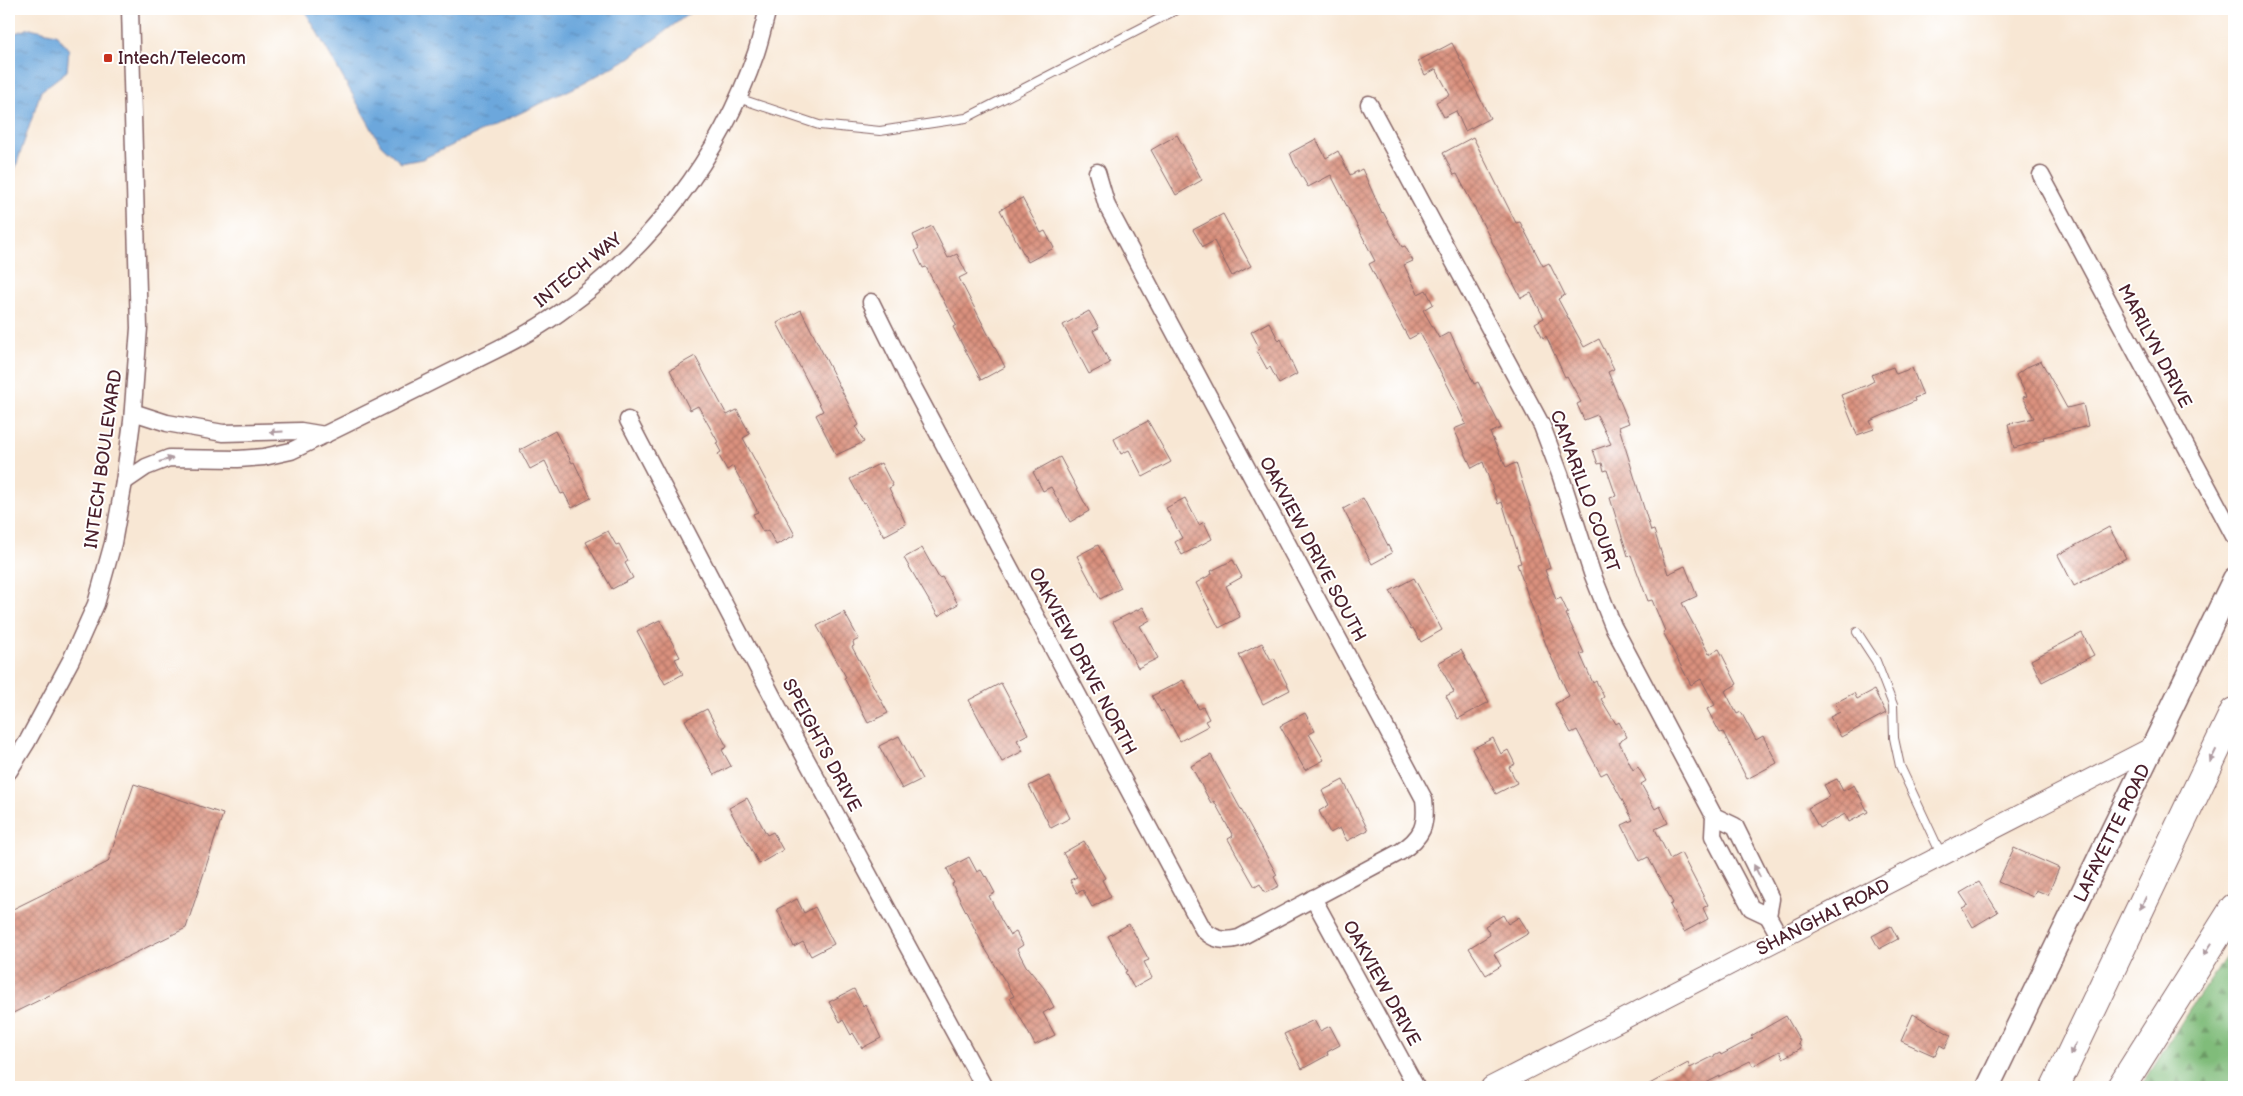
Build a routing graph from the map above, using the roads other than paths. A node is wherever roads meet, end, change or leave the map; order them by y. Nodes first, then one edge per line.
1 (130, 9) edge
2 (768, 9) edge
3 (1178, 9) edge
4 (738, 98) junction
5 (1369, 104) dead end
6 (1097, 172) dead end
7 (2041, 175) dead end
8 (871, 302) dead end
9 (133, 412) junction
10 (628, 420) dead end
11 (325, 435) junction
12 (124, 482) junction
13 (2234, 536) edge
14 (2234, 579) edge
15 (1857, 632) dead end
16 (2234, 712) edge
17 (2155, 746) junction
18 (9, 771) edge
19 (1714, 816) junction
20 (1942, 856) junction
21 (1313, 898) junction
22 (2234, 908) edge
23 (1768, 916) junction
24 (1781, 939) junction
25 (984, 1087) edge
26 (1416, 1087) edge
27 (1491, 1087) edge
28 (1988, 1087) edge
29 (2055, 1087) edge
30 (2121, 1087) edge

1 - 9 street, INTECH BOULEVARD
2 - 4 street, INTECH WAY
3 - 4 lane
4 - 11 street, INTECH WAY
5 - 19 street, CAMARILLO COURT
6 - 21 street, OAKVIEW DRIVE SOUTH
7 - 13 street, MARILYN DRIVE
8 - 21 street, OAKVIEW DRIVE NORTH
11 -> 9 street
9 - 12 street, INTECH BOULEVARD
10 - 25 street, SPEIGHTS DRIVE
12 -> 11 street, INTECH WAY
12 - 18 street, INTECH BOULEVARD
14 - 17 main road, LAFAYETTE ROAD
15 - 20 lane
16 -> 29 highway
17 - 20 street, SHANGHAI ROAD
17 - 28 main road, LAFAYETTE ROAD
19 - 23 street, CAMARILLO COURT
23 -> 19 street, CAMARILLO COURT
20 - 24 street, SHANGHAI ROAD
21 - 26 street, OAKVIEW DRIVE
22 -> 30 highway
23 - 24 street, CAMARILLO COURT
24 - 27 street, SHANGHAI ROAD

